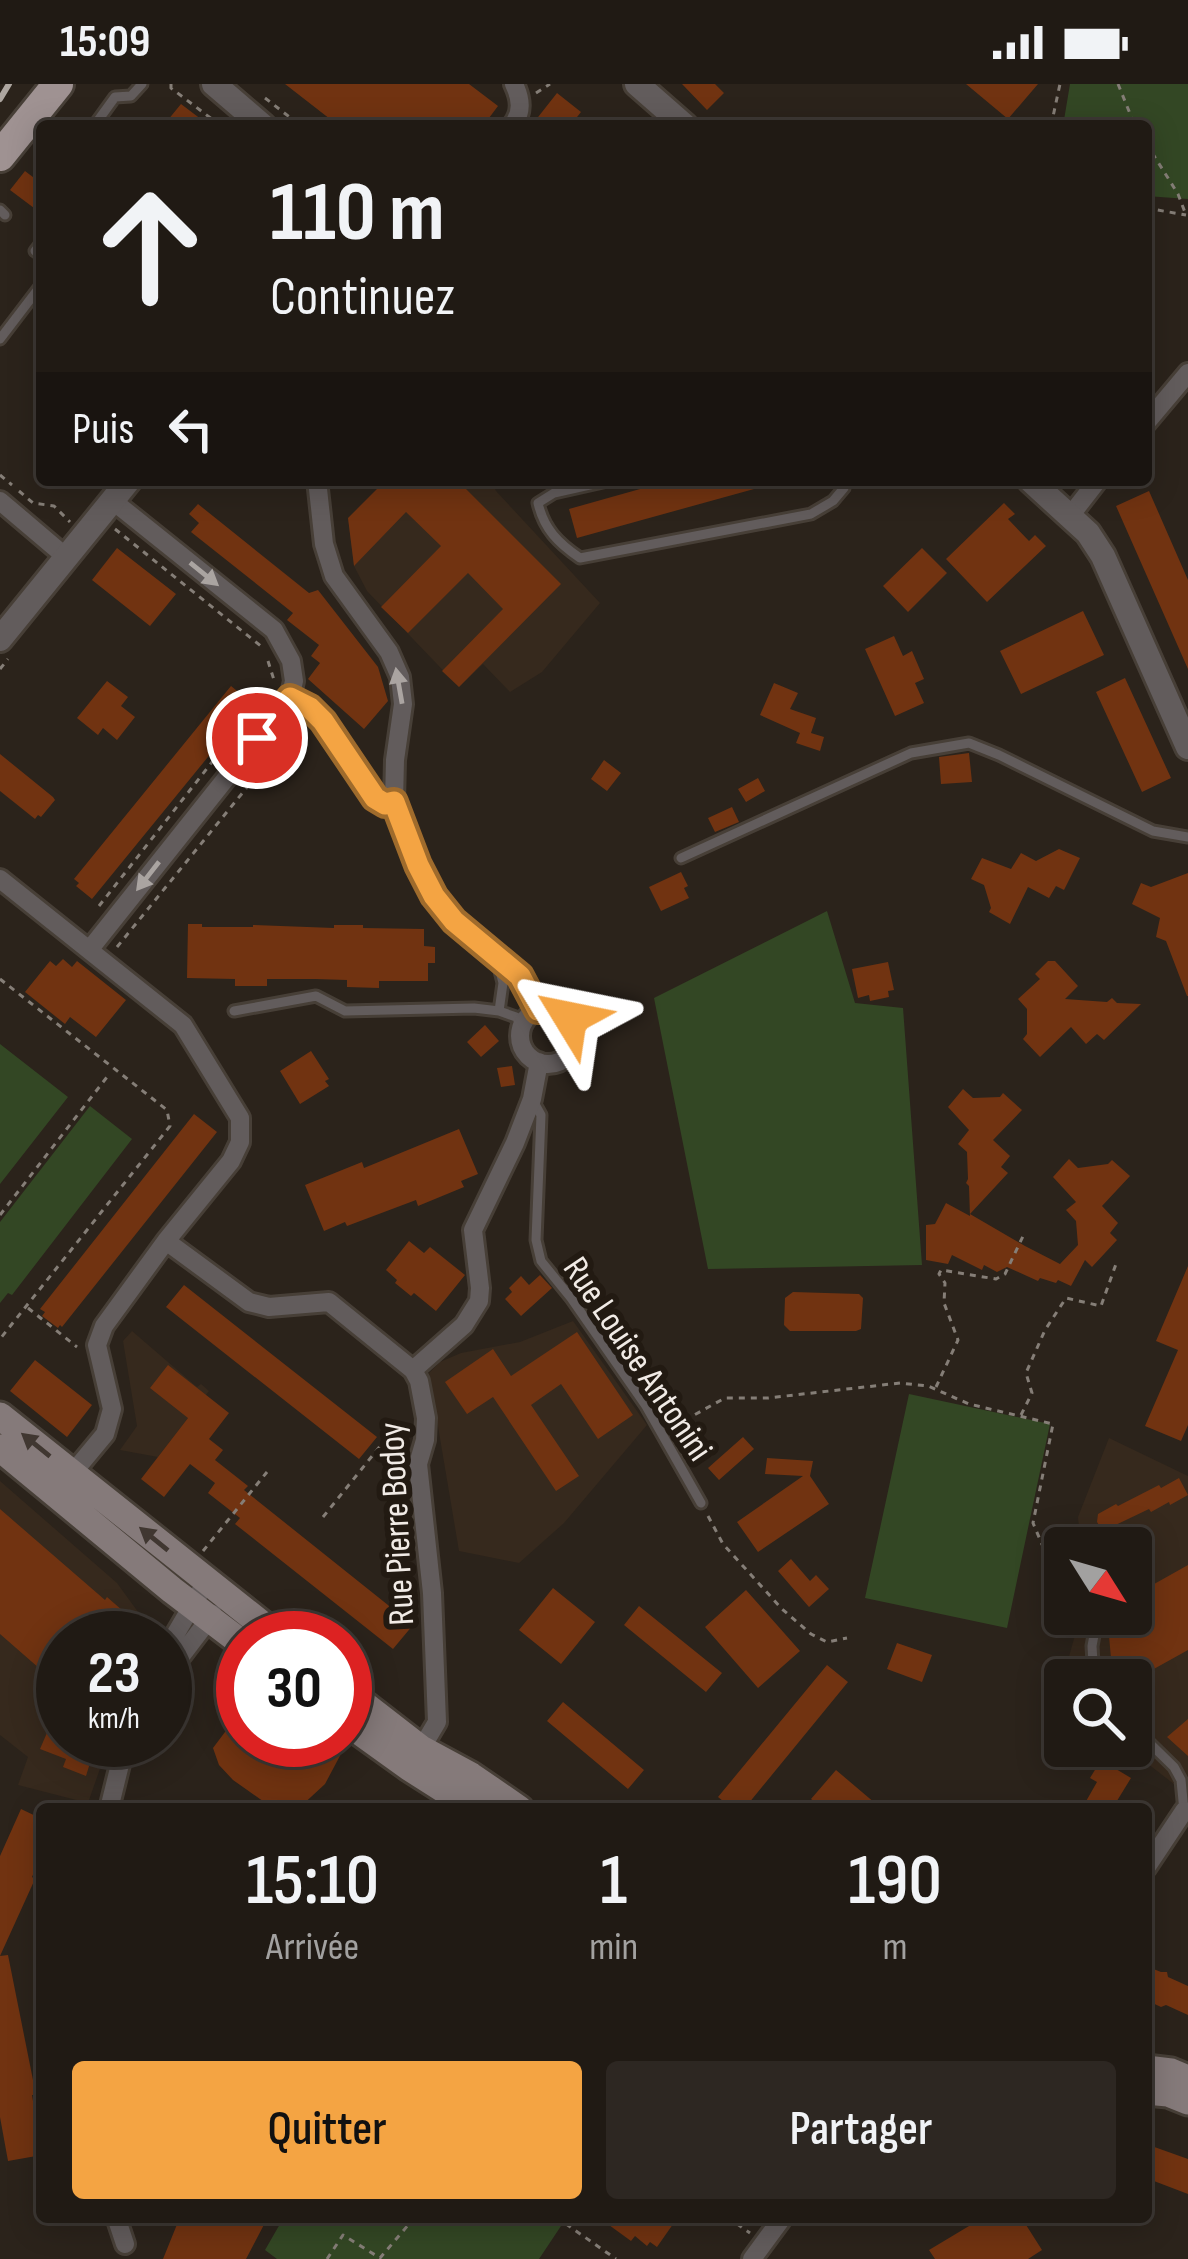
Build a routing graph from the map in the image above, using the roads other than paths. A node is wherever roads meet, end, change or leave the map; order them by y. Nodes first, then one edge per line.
1 (58, 84) edge
2 (142, 84) edge
3 (514, 84) edge
4 (638, 84) edge
5 (219, 85) edge
6 (98, 120) edge
7 (257, 120) edge
8 (517, 120) edge
9 (670, 120) edge
10 (0, 156) edge
11 (36, 292) edge
12 (0, 339) edge
13 (1188, 374) edge
14 (1152, 416) edge
15 (124, 486) edge
16 (321, 486) edge
17 (585, 486) edge
18 (843, 486) edge
19 (1037, 486) edge
20 (1093, 486) edge
21 (0, 501) edge
22 (113, 501) junction
23 (1070, 516) junction
24 (66, 557) junction
25 (0, 639) edge
26 (290, 698) junction
27 (1188, 747) edge
28 (394, 802) junction
29 (1188, 837) edge
30 (681, 858) dead end
31 (0, 879) edge
32 (90, 949) junction
33 (497, 958) junction
34 (538, 1010) junction
35 (234, 1011) dead end
36 (499, 1011) junction
37 (522, 1026) junction
38 (539, 1063) junction
39 (532, 1099) junction
40 (166, 1241) junction
41 (413, 1370) junction
42 (0, 1415) edge
43 (0, 1448) edge
44 (64, 1483) junction
45 (701, 1502) road end
46 (205, 1594) junction
47 (218, 1611) edge
48 (233, 1611) edge
49 (192, 1613) edge
50 (192, 1621) edge
51 (372, 1711) edge
52 (372, 1740) edge
53 (1152, 1746) edge
54 (421, 1749) junction
55 (119, 1767) edge
56 (110, 1803) edge
57 (485, 1803) edge
58 (1186, 1812) edge
59 (1152, 1860) edge
60 (1152, 2070) edge
61 (1188, 2079) edge
62 (1152, 2092) edge
63 (1188, 2101) edge
64 (118, 2223) edge
65 (779, 2223) edge
66 (125, 2244) dead end
67 (758, 2251) edge

1 - 10 main road
2 - 6 lane
3 - 8 street
4 - 9 street
5 - 7 street
11 - 12 lane
13 - 14 street
15 - 22 street
28 -> 16 street
17 - 18 lane
19 - 23 street
20 - 23 street
21 - 24 street
22 - 24 street
22 -> 26 street
23 - 27 street
24 - 25 street
26 - 28 street
26 -> 32 street
28 - 33 street
29 - 30 lane
31 - 32 street
32 - 40 street
33 - 34 street
33 - 36 lane
34 - 37 street
34 - 38 street
35 - 36 lane
36 - 37 lane
37 - 38 street
38 - 39 street
39 - 41 street
39 - 45 lane, Rue Louise Antonini
40 - 41 street, Rue Pierre Bodoy
40 - 44 street
41 - 54 street, Rue Pierre Bodoy
44 -> 42 main road
43 - 44 main road
44 - 46 main road
46 - 47 main road
46 - 48 main road
46 - 49 street
46 - 50 street
51 - 54 main road
52 - 57 main road
53 - 58 lane
54 - 57 main road
55 - 56 street
58 - 59 street
60 - 61 main road
62 - 63 main road
64 - 66 street
65 - 67 street

